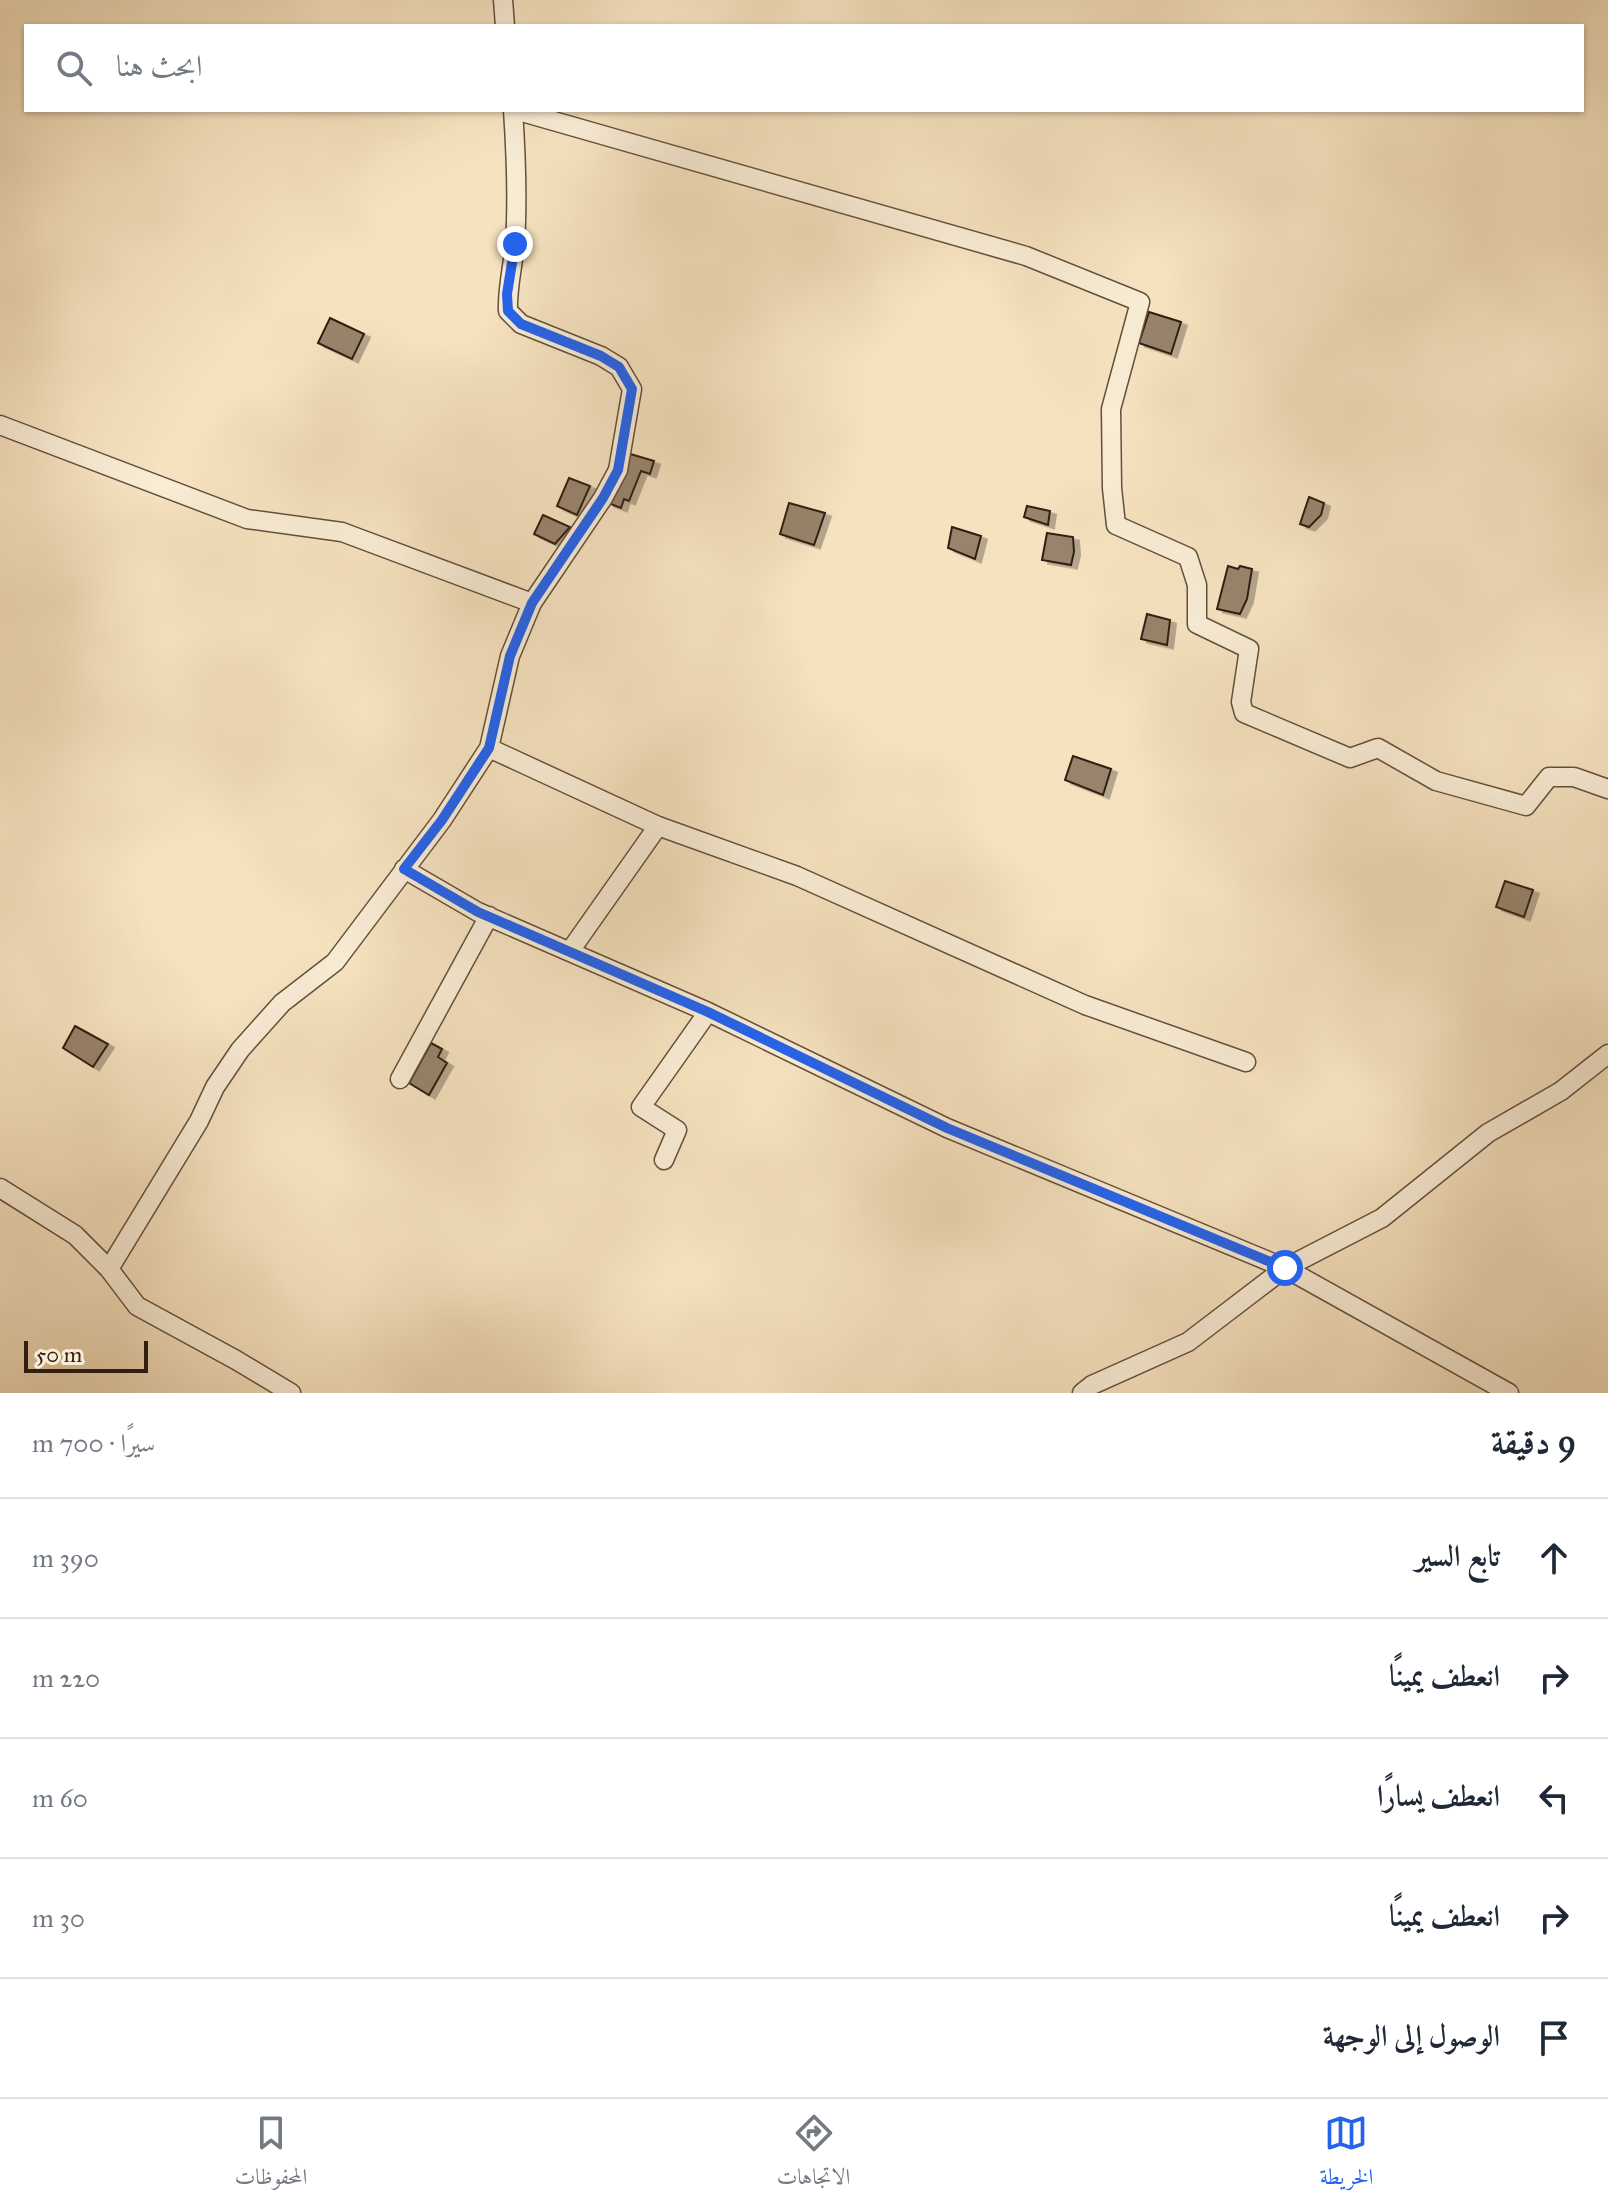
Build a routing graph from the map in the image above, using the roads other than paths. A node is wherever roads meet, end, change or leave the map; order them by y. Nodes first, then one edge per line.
1 (503, 0) edge
2 (505, 24) edge
3 (514, 112) edge
4 (521, 112) edge
5 (0, 425) edge
6 (532, 603) junction
7 (489, 748) junction
8 (1608, 789) edge
9 (658, 826) junction
10 (404, 869) junction
11 (489, 916) junction
12 (570, 951) junction
13 (708, 1012) junction
14 (1608, 1054) edge
15 (1246, 1062) dead end
16 (400, 1079) dead end
17 (664, 1160) dead end
18 (0, 1188) edge
19 (1285, 1268) junction
20 (109, 1269) junction
21 (291, 1393) edge
22 (1082, 1393) edge
23 (1509, 1393) edge

1 - 2 street
3 - 6 street
4 - 8 street
5 - 6 street
6 - 7 street
7 - 9 street
7 - 10 street
9 - 12 street
9 - 15 street
10 - 11 street
10 - 20 street
11 - 12 street
11 - 16 street
12 - 13 street
13 - 17 street
13 - 19 street
14 - 19 street
18 - 20 street
19 - 22 street
19 - 23 street
20 - 21 street

